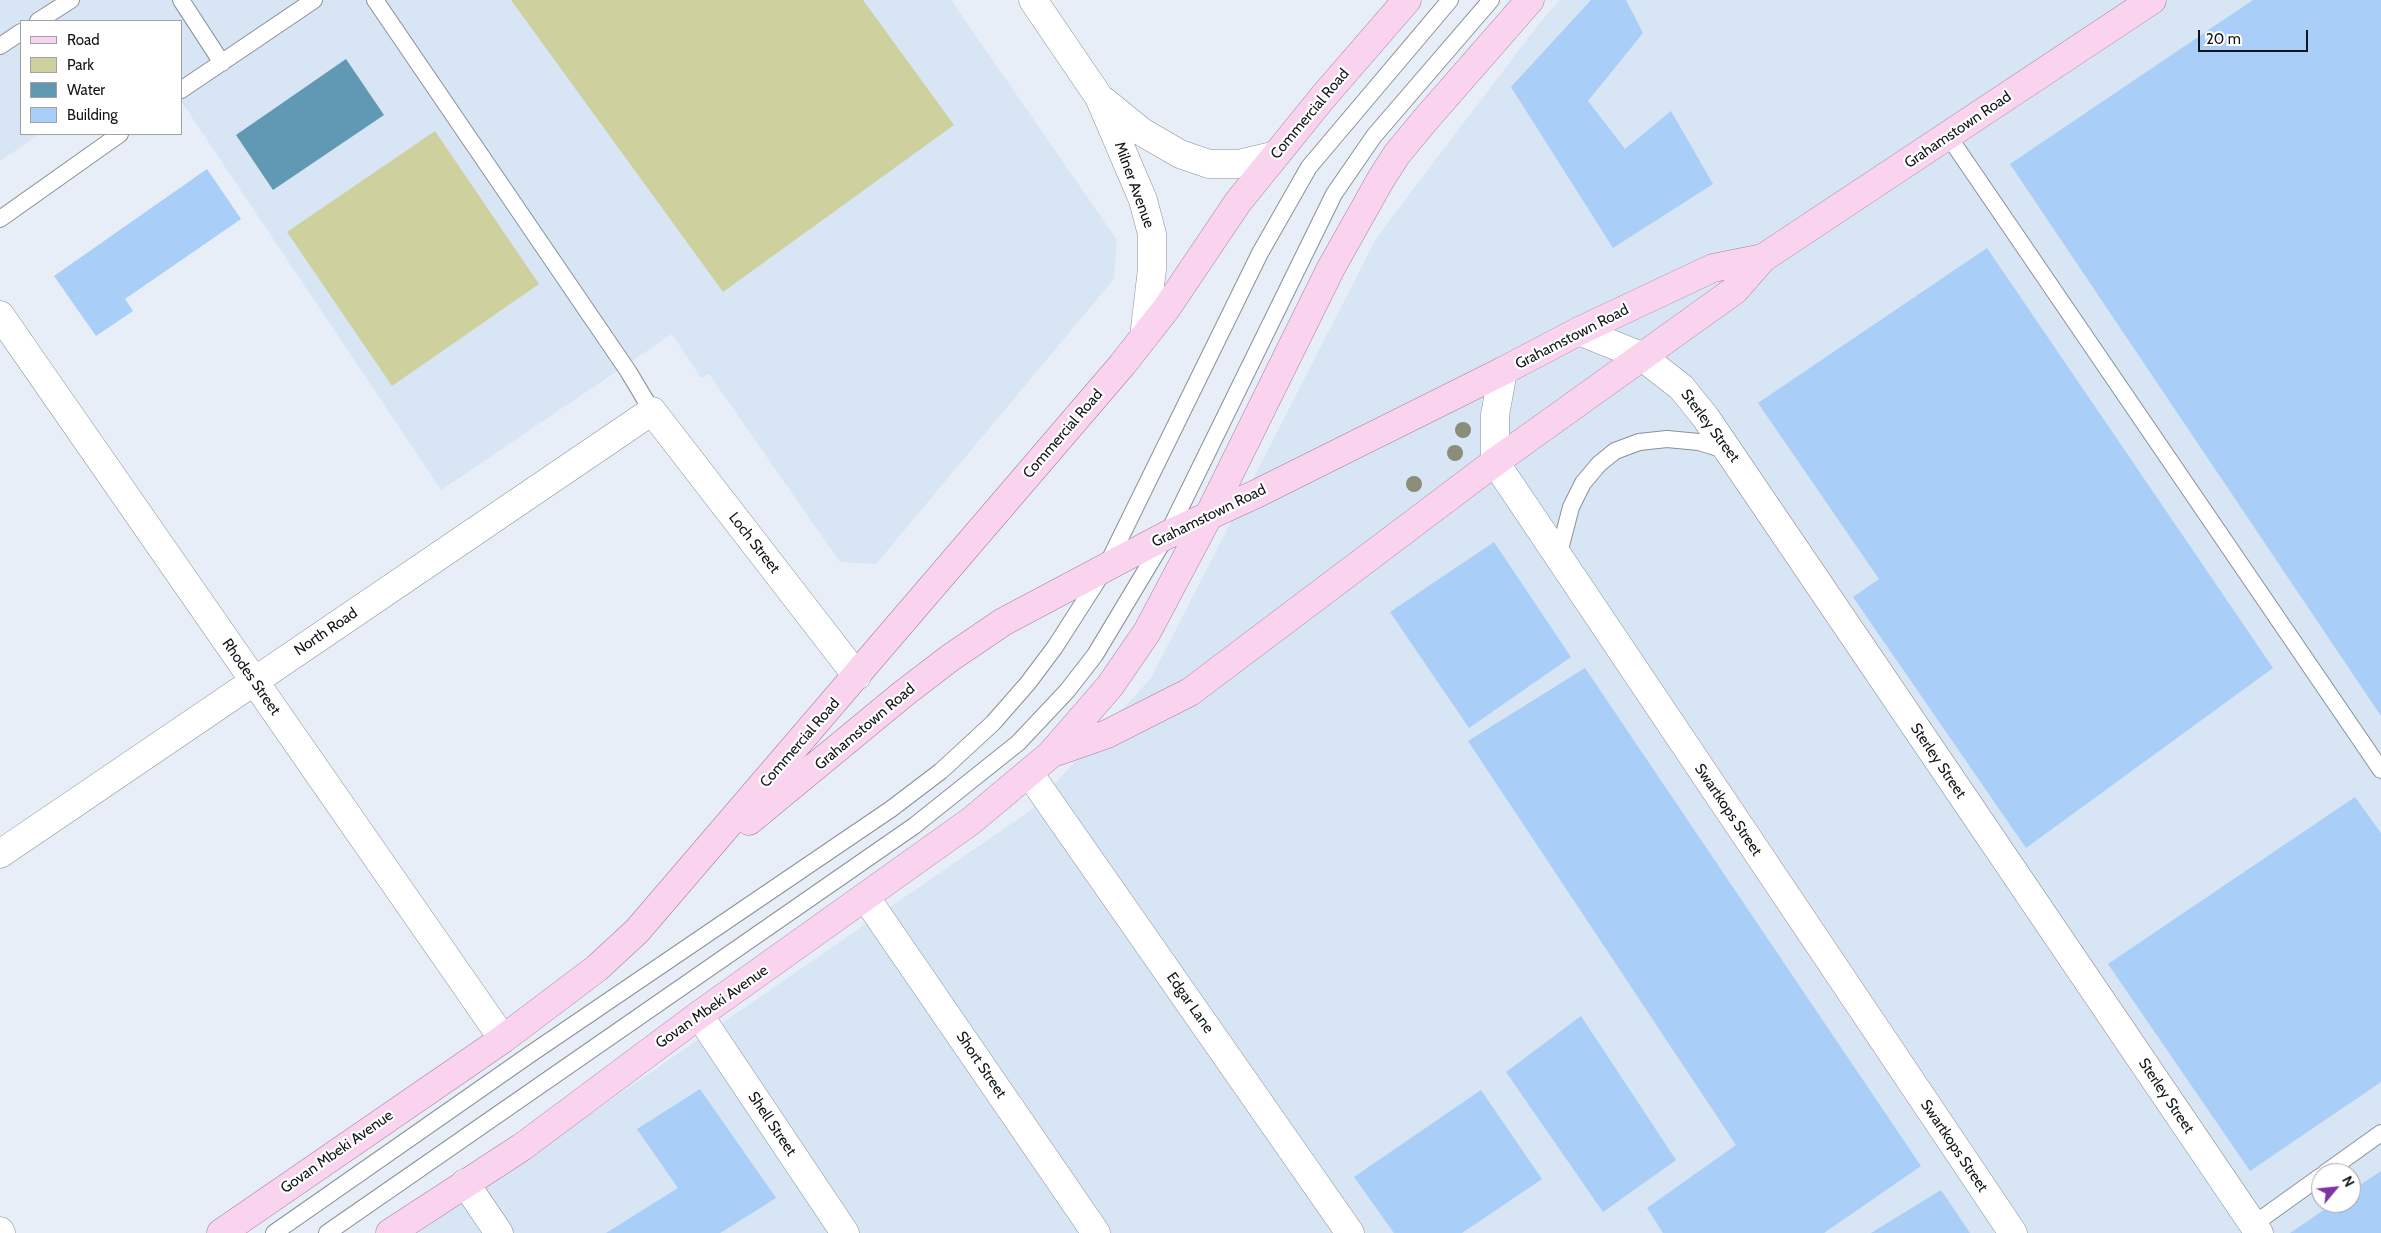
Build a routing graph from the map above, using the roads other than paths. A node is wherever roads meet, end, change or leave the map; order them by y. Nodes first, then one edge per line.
1 (71, 0) edge
2 (181, 0) edge
3 (314, 0) edge
4 (375, 0) edge
5 (1033, 0) edge
6 (1407, 0) edge
7 (1450, 0) edge
8 (1491, 0) edge
9 (1530, 0) edge
10 (2152, 0) edge
11 (40, 20) edge
12 (20, 33) edge
13 (0, 46) edge
14 (222, 63) junction
15 (182, 89) edge
16 (1099, 97) junction
17 (119, 135) edge
18 (1949, 136) junction
19 (1276, 155) junction
20 (0, 219) edge
21 (1763, 258) junction
22 (0, 315) edge
23 (1579, 331) junction
24 (1144, 337) junction
25 (1641, 356) junction
26 (1503, 371) junction
27 (652, 411) junction
28 (1729, 451) junction
29 (1495, 462) junction
30 (1210, 515) junction
31 (1167, 535) junction
32 (1558, 557) junction
33 (1105, 570) junction
34 (857, 676) junction
35 (254, 681) junction
36 (1051, 754) junction
37 (2381, 770) edge
38 (1029, 773) junction
39 (0, 854) edge
40 (702, 857) junction
41 (866, 898) junction
42 (699, 1015) junction
43 (502, 1039) junction
44 (2381, 1133) edge
45 (2339, 1163) edge
46 (465, 1183) junction
47 (2311, 1184) edge
48 (2256, 1229) edge
49 (221, 1233) edge
50 (274, 1233) edge
51 (326, 1233) edge
52 (390, 1233) edge
53 (499, 1233) edge
54 (844, 1233) edge
55 (1096, 1233) edge
56 (1350, 1233) edge
57 (2013, 1233) edge

1 - 11 lane
2 - 14 lane
3 - 14 lane
4 - 27 lane
5 - 16 street, Milner Avenue
6 - 19 main road, Commercial Road
7 - 33 lane
8 - 31 lane
9 - 30 main road
10 - 18 main road, Grahamstown Road
12 - 13 lane
14 - 15 lane
16 - 19 street, Milner Avenue
16 - 24 street, Milner Avenue
17 - 20 lane
18 - 21 main road, Grahamstown Road
18 - 37 lane
19 - 24 main road, Commercial Road
21 - 23 main road, Grahamstown Road
21 - 25 main road, Grahamstown Road
22 - 35 street, Rhodes Street
23 - 25 street, Sterley Street
23 - 26 main road, Grahamstown Road
24 - 34 main road, Commercial Road
25 - 28 street, Sterley Street
25 - 29 main road, Grahamstown Road
26 - 29 street
26 - 30 main road, Grahamstown Road
27 - 34 street, Loch Street
27 - 35 street, North Road
28 - 32 lane
28 - 48 street, Sterley Street
29 - 32 street, Swartkops Street
29 - 36 main road, Grahamstown Road
30 - 31 main road, Grahamstown Road
30 - 36 main road
31 - 33 main road, Grahamstown Road
31 - 51 lane
32 - 57 street, Swartkops Street
33 - 40 main road, Grahamstown Road
33 - 50 lane
34 - 40 main road, Commercial Road
35 - 39 street, North Road
35 - 43 street, Rhodes Street
36 - 38 main road
38 - 41 main road, Govan Mbeki Avenue
38 - 56 street, Edgar Lane
40 - 43 main road, Govan Mbeki Avenue
41 - 42 main road, Govan Mbeki Avenue
41 - 55 street, Short Street
42 - 46 main road, Govan Mbeki Avenue
42 - 54 street, Shell Street
43 - 49 main road, Govan Mbeki Avenue
44 - 45 lane
46 - 52 main road, Govan Mbeki Avenue
46 - 53 street
47 - 48 lane

